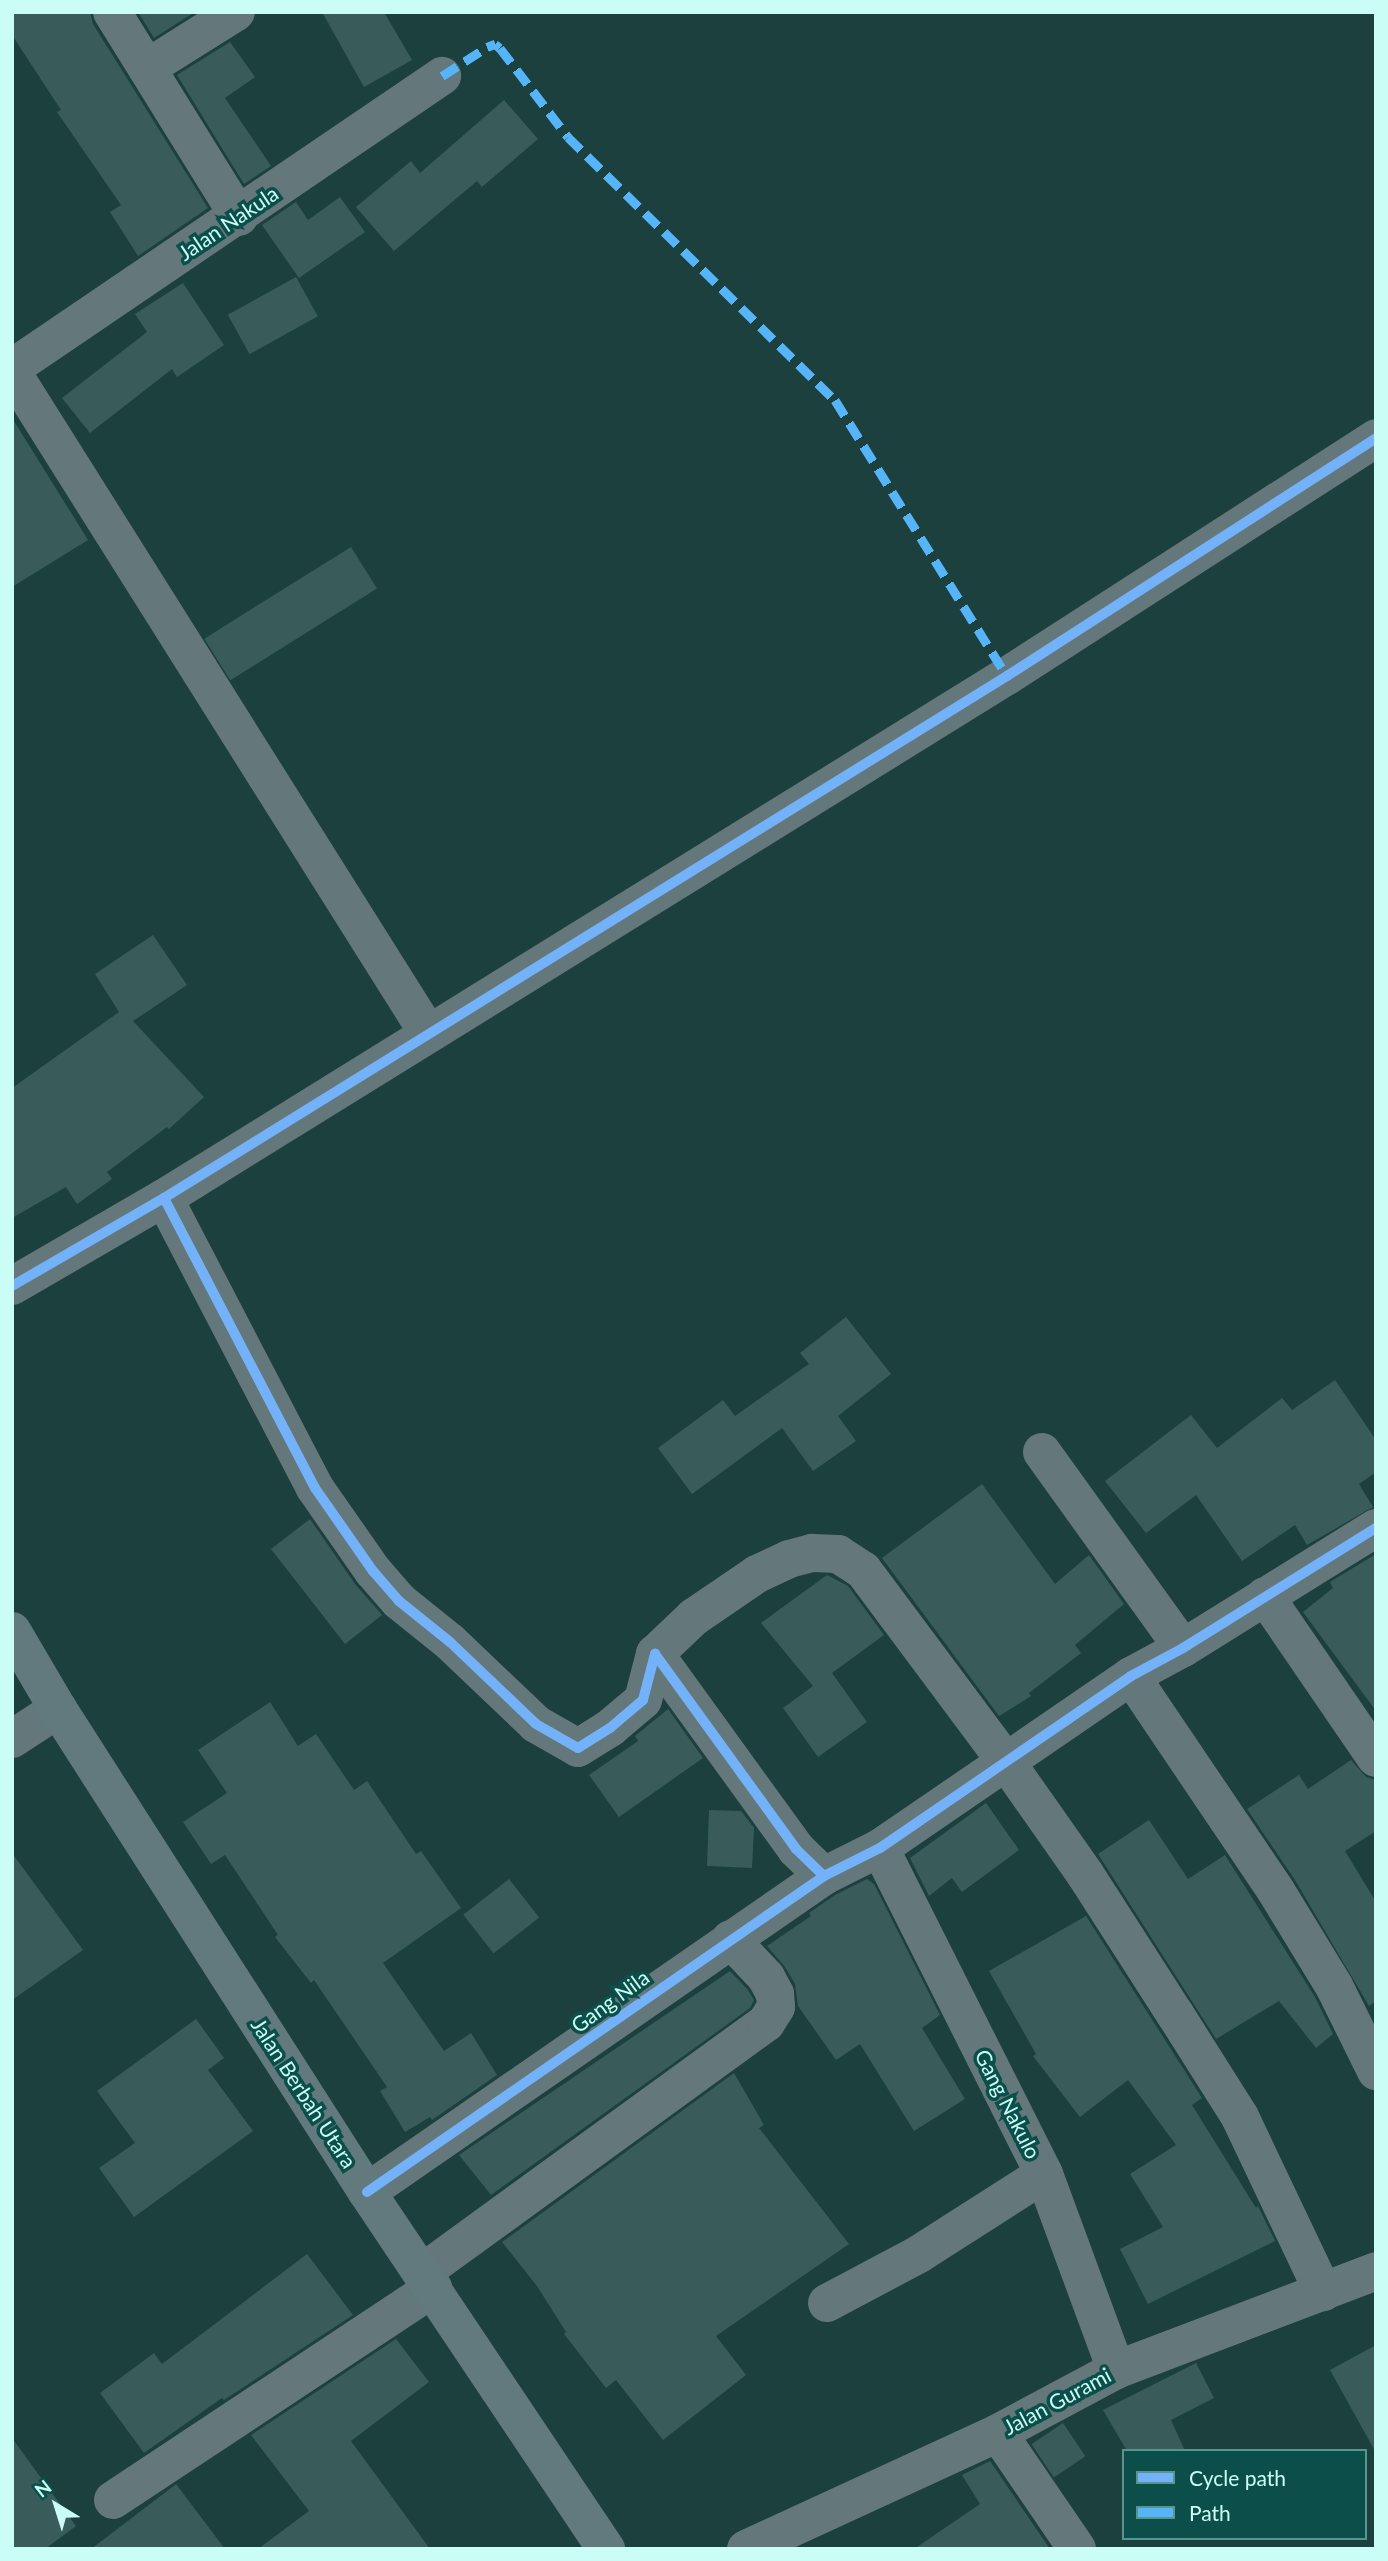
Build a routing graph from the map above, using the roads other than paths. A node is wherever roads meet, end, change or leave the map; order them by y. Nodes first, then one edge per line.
1 (112, 12) edge
2 (236, 12) edge
3 (147, 68) junction
4 (442, 76) dead end
5 (239, 217) junction
6 (12, 370) edge
7 (1376, 438) edge
8 (428, 1033) junction
9 (164, 1198) junction
10 (12, 1286) edge
11 (1042, 1452) dead end
12 (1376, 1528) edge
13 (1265, 1596) junction
14 (12, 1631) edge
15 (1183, 1648) junction
16 (655, 1654) junction
17 (1131, 1676) junction
18 (58, 1709) junction
19 (12, 1739) edge
20 (1376, 1758) edge
21 (1007, 1763) junction
22 (880, 1848) junction
23 (824, 1876) junction
24 (730, 1939) junction
25 (1376, 2071) edge
26 (1044, 2174) junction
27 (367, 2192) junction
28 (1376, 2272) edge
29 (428, 2280) junction
30 (1323, 2292) junction
31 (827, 2304) dead end
32 (1116, 2370) junction
33 (998, 2433) junction
34 (113, 2500) dead end
35 (606, 2549) edge
36 (746, 2549) edge
37 (1077, 2549) edge

1 - 3 street
2 - 3 street
3 - 5 street
4 - 5 street, Jalan Nakula
5 - 6 street, Jalan Nakula
6 - 8 street
7 - 8 street
8 - 9 street
9 - 10 street
9 - 16 street
11 - 15 street
12 - 13 street, Gang Nila
13 - 15 street, Gang Nila
13 - 20 street
14 - 18 main road, Jalan Berbah Utara
15 - 17 street, Gang Nila
16 - 21 street
16 - 23 street
17 - 21 street, Gang Nila
17 - 25 street
18 - 19 street
18 - 27 main road, Jalan Berbah Utara
21 - 22 street, Gang Nila
21 - 30 street
22 - 23 street, Gang Nila
22 - 26 street, Gang Nakulo
23 - 24 street, Gang Nila
24 - 27 street, Gang Nila
24 - 29 street
26 - 31 street
26 - 32 street, Gang Nakulo
27 - 29 main road, Jalan Berbah Utara
28 - 30 street, Jalan Gurami
29 - 34 street
29 - 35 main road, Jalan Berbah Utara
30 - 32 street, Jalan Gurami
32 - 33 street, Jalan Gurami
33 - 36 street, Jalan Gurami
33 - 37 street

